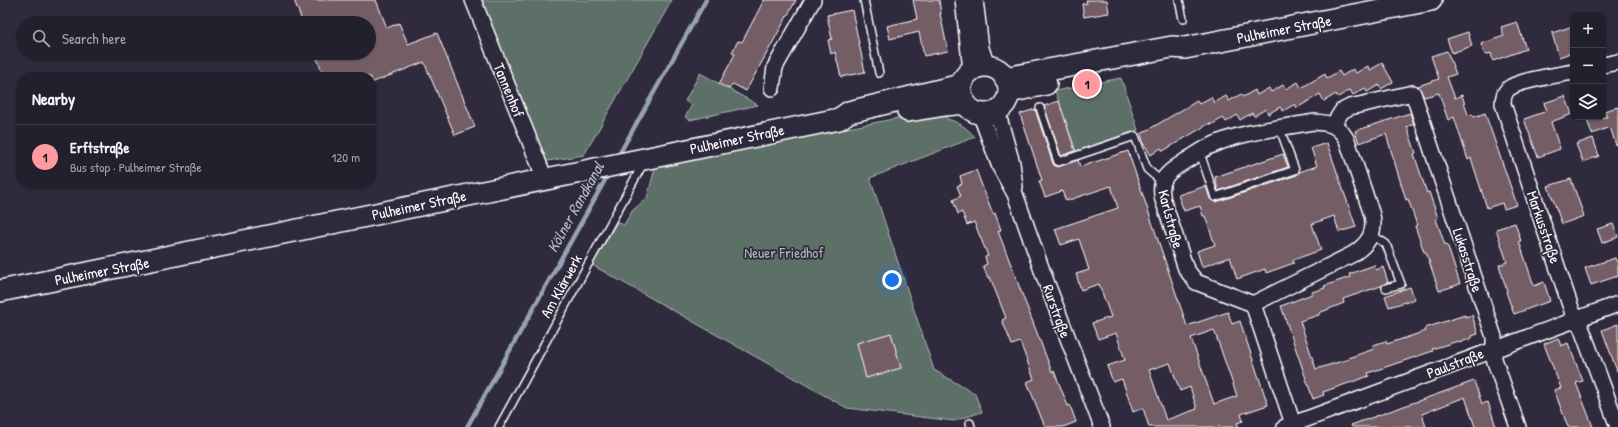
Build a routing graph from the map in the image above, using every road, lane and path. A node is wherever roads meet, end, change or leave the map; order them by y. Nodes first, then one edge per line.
1 (473, 0) edge
2 (813, 0) edge
3 (864, 0) edge
4 (963, 0) edge
5 (975, 0) edge
6 (1179, 0) edge
7 (1431, 0) edge
8 (1183, 20) dead end
9 (1618, 62) edge
10 (1606, 64) edge
11 (879, 73) dead end
12 (1570, 73) edge
13 (1007, 85) junction
14 (772, 88) dead end
15 (977, 91) junction
16 (1040, 108) dead end
17 (1334, 125) junction
18 (1280, 129) junction
19 (1200, 153) junction
20 (647, 158) junction
21 (545, 179) junction
22 (1162, 182) junction
23 (1372, 235) junction
24 (1386, 288) dead end
25 (0, 291) edge
26 (1253, 304) junction
27 (1618, 304) edge
28 (1577, 319) junction
29 (1494, 349) junction
30 (1290, 426) edge
31 (499, 427) edge
32 (1102, 427) edge
33 (1518, 427) edge
34 (1618, 427) edge

1 - 21 street, Tannenhof
2 - 14 street
3 - 11 lane
4 - 15 street
5 - 15 street
6 - 8 lane
7 - 13 main road, Pulheimer Straße
9 - 10 street
12 - 28 street, Markusstraße
13 - 15 main road
13 - 15 main road
15 - 20 main road, Pulheimer Straße
15 - 32 street, Rurstraße
16 - 22 lane
17 - 18 street, Karlstraße
17 - 23 street
17 - 29 street, Lukasstraße
18 - 19 street, Karlstraße
18 - 19 lane
19 - 22 street, Karlstraße
20 - 21 main road, Pulheimer Straße
20 - 31 lane, Am Klärwerk
21 - 25 main road, Pulheimer Straße
22 - 26 street, Karlstraße
23 - 24 lane
23 - 26 street
26 - 30 street
27 - 28 street, Paulstraße
28 - 29 street, Paulstraße
28 - 34 street, Markusstraße
29 - 30 street, Paulstraße
29 - 33 street, Lukasstraße

